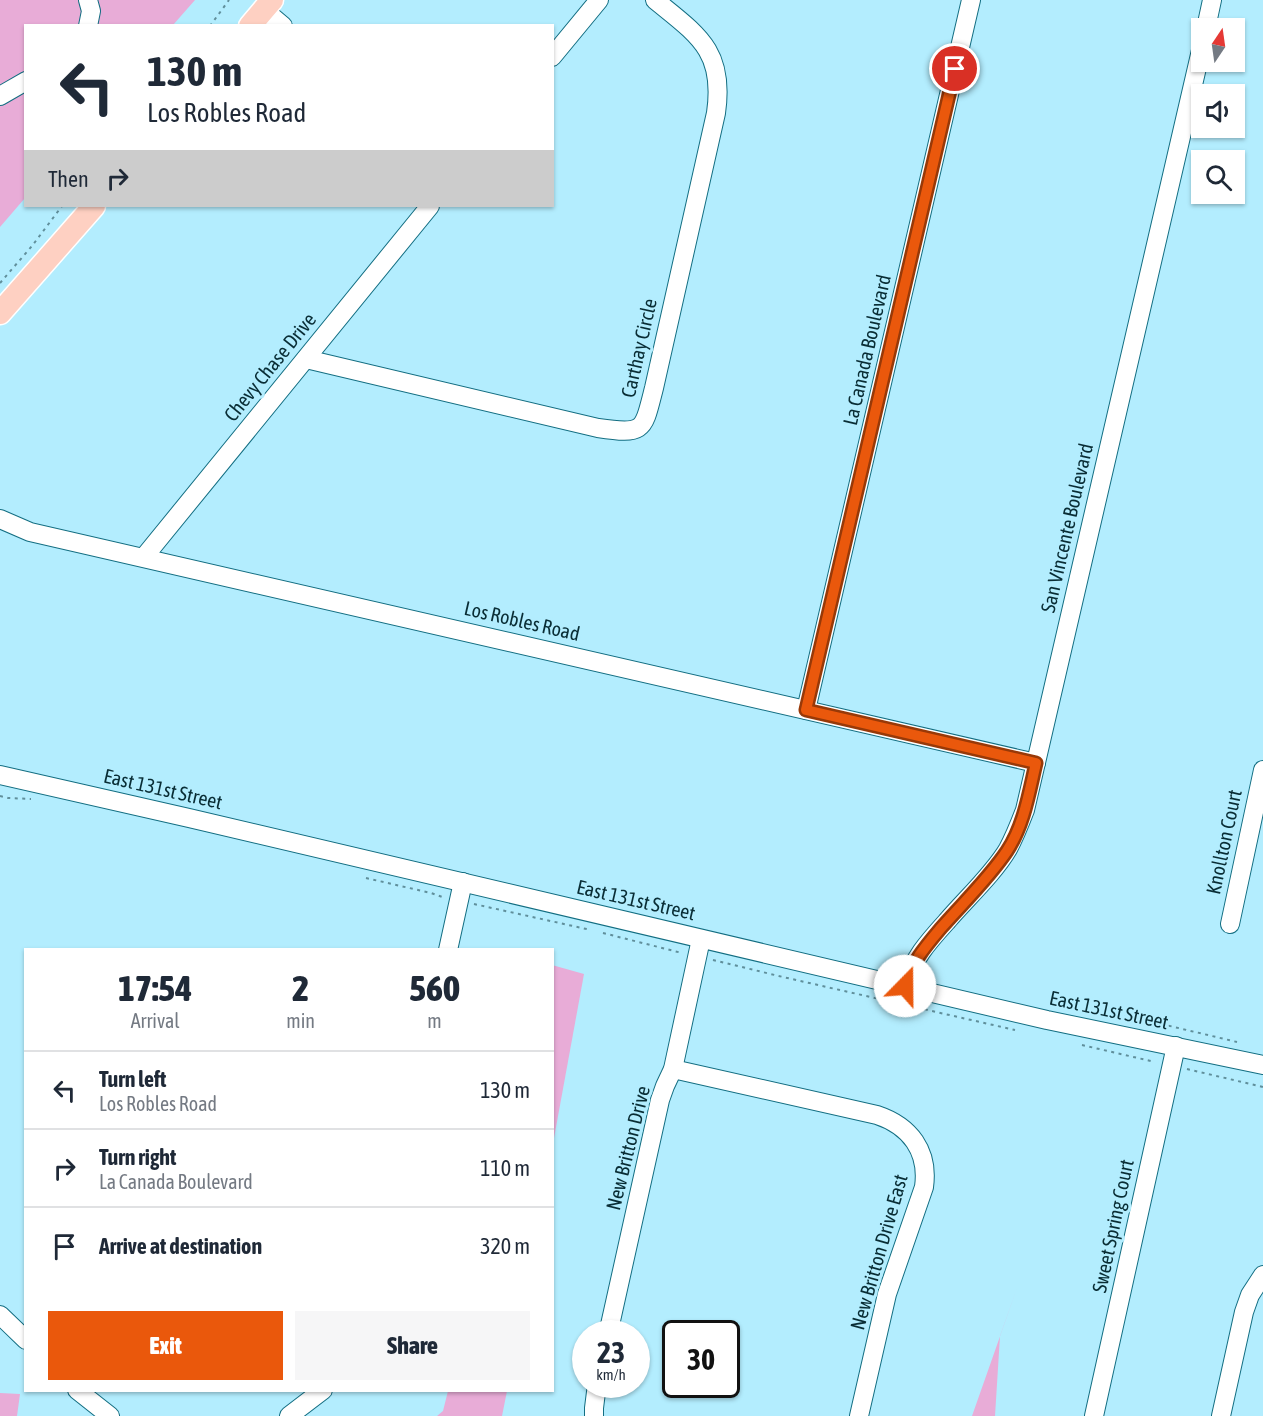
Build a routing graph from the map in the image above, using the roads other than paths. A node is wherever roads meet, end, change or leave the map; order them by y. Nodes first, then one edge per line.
1 (88, 0) edge
2 (599, 0) edge
3 (655, 0) edge
4 (971, 0) edge
5 (1212, 0) edge
6 (262, 12) edge
7 (1208, 18) edge
8 (88, 24) edge
9 (280, 24) edge
10 (554, 55) edge
11 (1196, 72) edge
12 (24, 82) edge
13 (0, 96) edge
14 (93, 207) edge
15 (429, 207) edge
16 (0, 313) edge
17 (306, 359) junction
18 (0, 519) edge
19 (144, 557) junction
20 (806, 710) junction
21 (1036, 763) junction
22 (1263, 770) edge
23 (0, 775) edge
24 (463, 882) junction
25 (1230, 924) dead end
26 (699, 947) junction
27 (448, 948) edge
28 (905, 986) junction
29 (1176, 1046) junction
30 (1263, 1065) edge
31 (673, 1069) junction
32 (1263, 1275) edge
33 (0, 1315) edge
34 (611, 1320) edge
35 (24, 1338) edge
36 (80, 1392) edge
37 (320, 1392) edge
38 (595, 1398) edge
39 (110, 1416) edge
40 (289, 1416) edge
41 (594, 1416) edge
42 (859, 1416) edge
43 (1094, 1416) edge
44 (1221, 1416) edge

1 - 8 street
2 - 10 street
3 - 17 street, Carthay Circle
4 - 20 street, La Canada Boulevard
5 - 7 street
6 - 9 street
11 - 21 street, San Vincente Boulevard
12 - 13 street
14 - 16 main road
15 - 17 street, Chevy Chase Drive
17 - 19 street, Chevy Chase Drive
18 - 19 street, Los Robles Road
19 - 20 street, Los Robles Road
20 - 21 street, Los Robles Road
21 - 28 street, San Vincente Boulevard
22 - 25 street, Knollton Court
23 - 24 street, East 131st Street
24 - 26 street, East 131st Street
24 - 27 street
26 - 28 street, East 131st Street
26 - 31 street, New Britton Drive
28 - 29 street, East 131st Street
29 - 30 street, East 131st Street
29 - 43 street, Sweet Spring Court
31 - 34 street, New Britton Drive
31 - 42 street, New Britton Drive East
32 - 44 street
33 - 35 street
36 - 39 street
37 - 40 street
38 - 41 street

